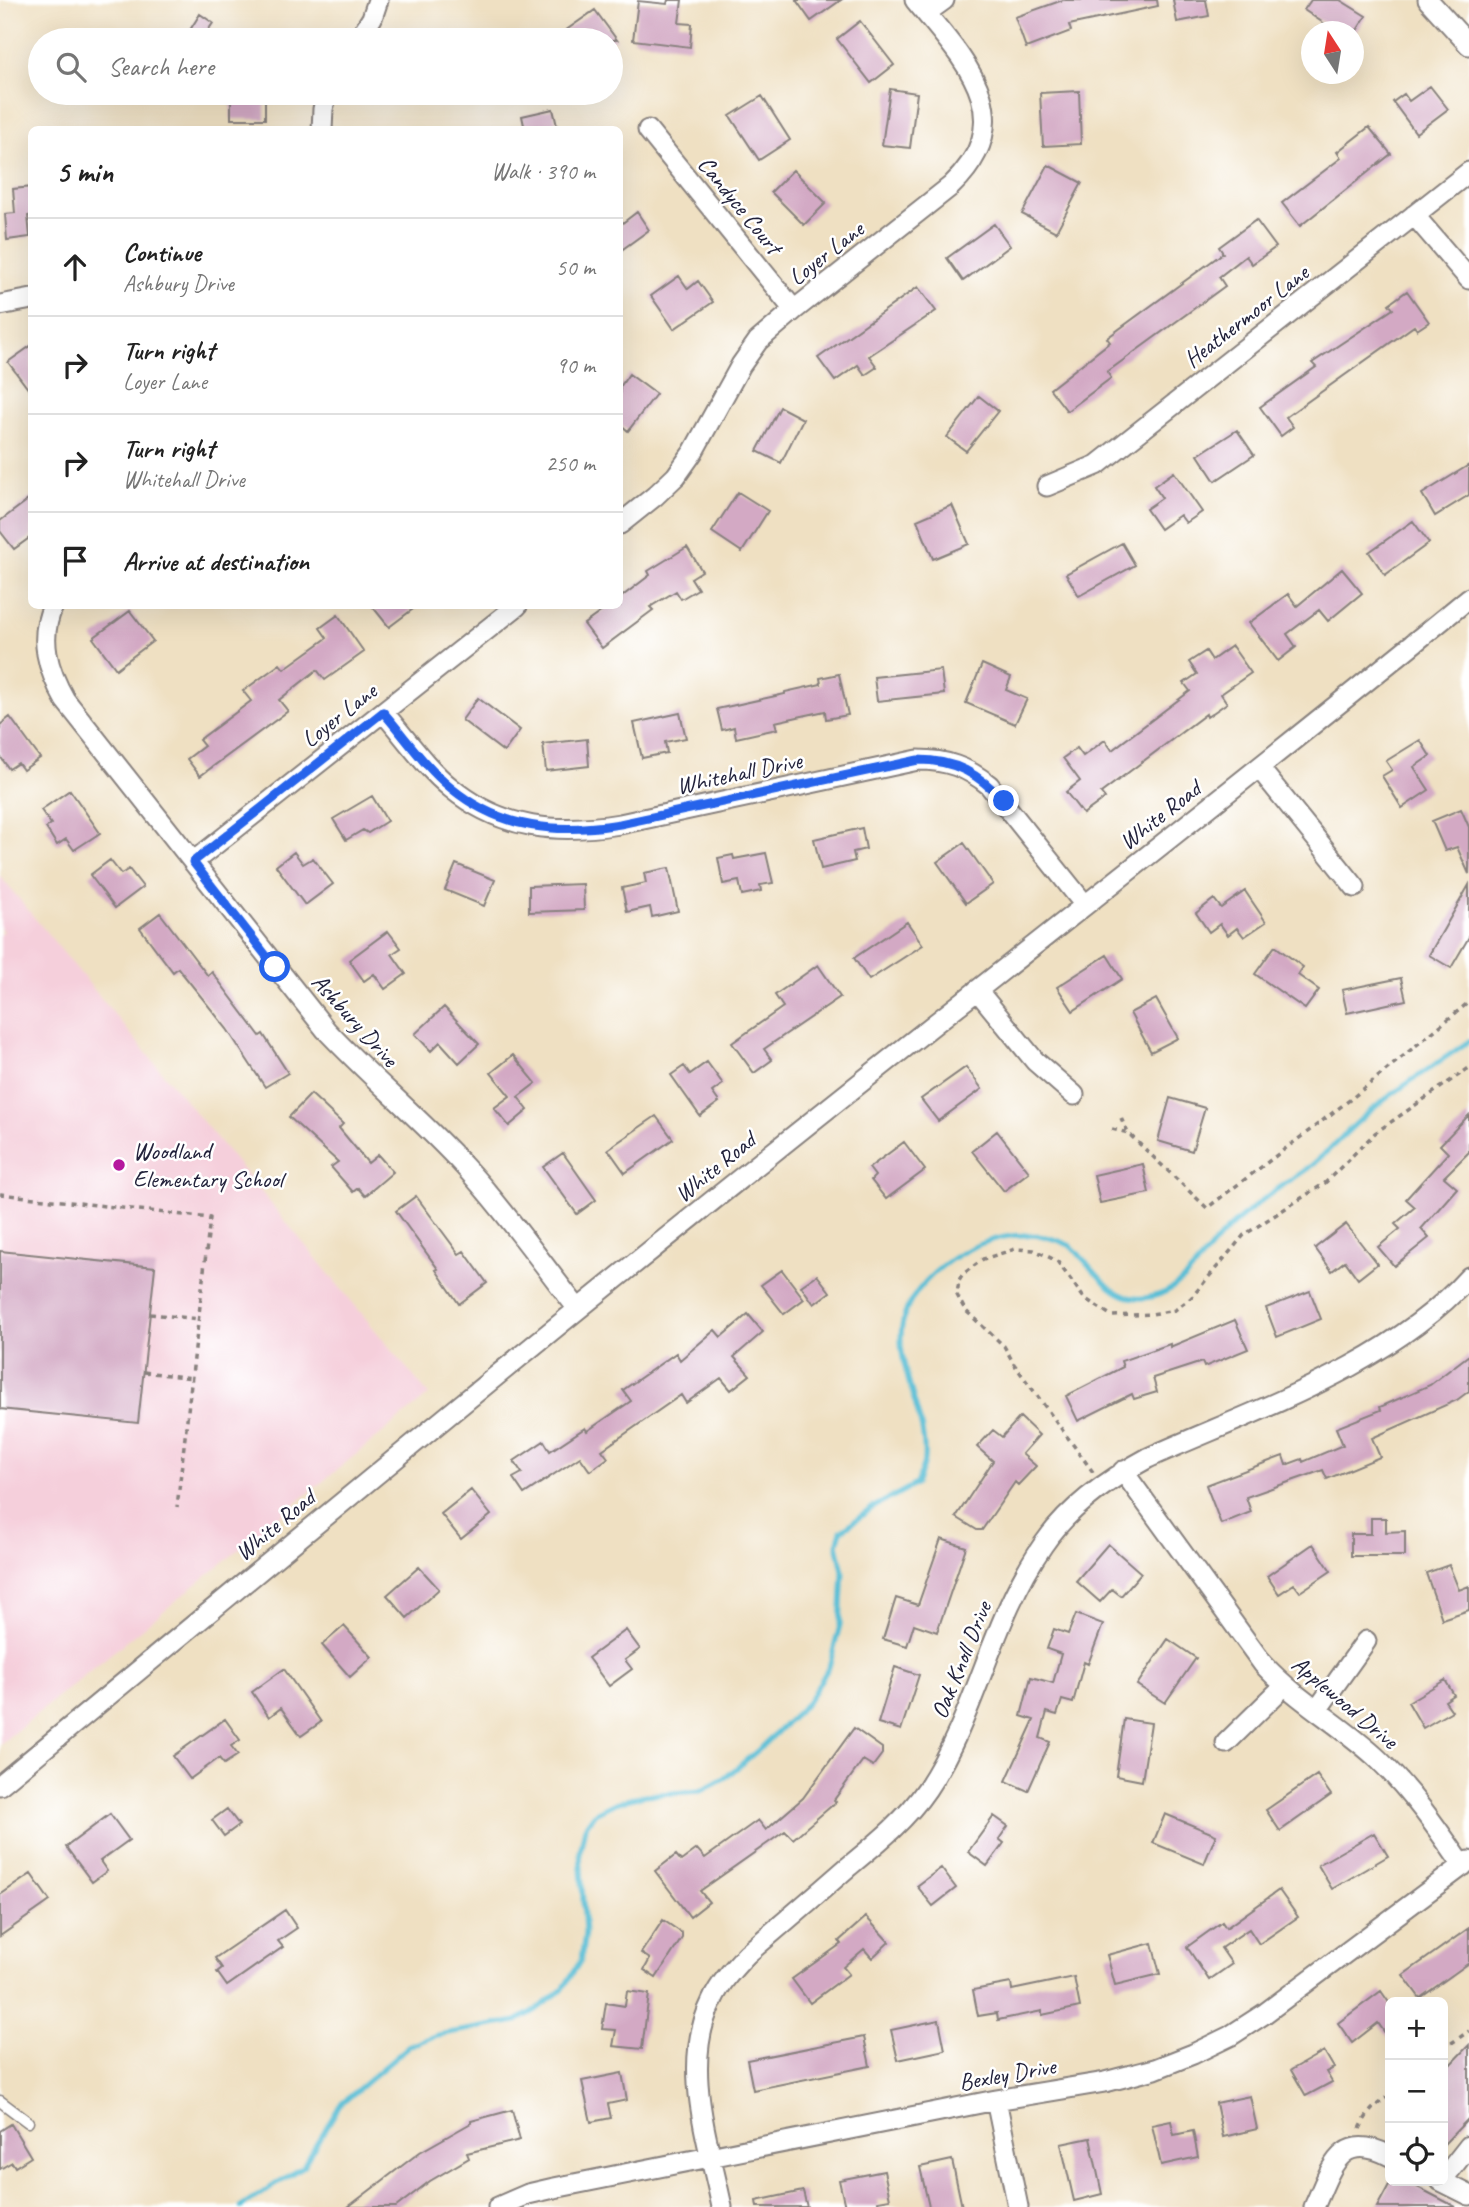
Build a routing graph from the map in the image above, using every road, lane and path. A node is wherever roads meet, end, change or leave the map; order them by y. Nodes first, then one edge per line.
1 (378, 0) edge
2 (944, 0) edge
3 (1428, 0) edge
4 (921, 7) edge
5 (366, 28) edge
6 (1469, 45) edge
7 (324, 105) edge
8 (322, 126) edge
9 (648, 130) dead end
10 (1469, 172) edge
11 (1414, 215) junction
12 (1469, 279) edge
13 (28, 300) edge
14 (0, 305) edge
15 (794, 310) junction
16 (1047, 486) dead end
17 (623, 522) edge
18 (1469, 598) edge
19 (52, 609) edge
20 (513, 609) edge
21 (383, 712) junction
22 (1260, 769) junction
23 (193, 862) junction
24 (1355, 887) dead end
25 (1086, 905) junction
26 (977, 990) junction
27 (1469, 1002) edge
28 (1469, 1068) edge
29 (1074, 1095) dead end
30 (1121, 1118) dead end
31 (1112, 1129) dead end
32 (1128, 1133) junction
33 (0, 1194) edge
34 (1469, 1277) edge
35 (578, 1309) junction
36 (150, 1314) dead end
37 (199, 1319) junction
38 (144, 1372) dead end
39 (192, 1377) junction
40 (1124, 1471) junction
41 (1094, 1474) dead end
42 (177, 1507) dead end
43 (1366, 1641) dead end
44 (1284, 1686) junction
45 (1317, 1710) junction
46 (1226, 1743) dead end
47 (0, 1785) edge
48 (1466, 1863) edge
49 (1469, 2031) edge
50 (1448, 2046) edge
51 (1385, 2099) edge
52 (996, 2100) junction
53 (2, 2105) edge
54 (28, 2122) dead end
55 (1357, 2138) dead end
56 (1469, 2146) edge
57 (1385, 2154) edge
58 (712, 2157) junction
59 (1448, 2172) edge
60 (1448, 2184) edge
61 (1469, 2195) edge
62 (498, 2207) edge
63 (722, 2207) edge
64 (1018, 2207) edge
65 (1314, 2207) edge

1 - 5 street
2 - 4 street
3 - 6 street
4 - 15 street, Loyer Lane
7 - 8 street
9 - 15 street, Candyce Court
10 - 11 street, Heathermoor Lane
11 - 12 street
11 - 16 street, Heathermoor Lane
13 - 14 street
15 - 17 street, Loyer Lane
18 - 22 street, White Road
19 - 23 street, Ashbury Drive
20 - 21 street, Loyer Lane
21 - 23 street, Loyer Lane
21 - 25 street, Whitehall Drive
22 - 24 street
22 - 25 street, White Road
23 - 35 street, Ashbury Drive
25 - 26 street, White Road
26 - 29 street
26 - 35 street, White Road
27 - 32 path
28 - 41 path
30 - 32 path
31 - 32 path
33 - 37 path
34 - 40 street, Oak Knoll Drive
35 - 47 street, White Road
36 - 37 path
37 - 39 path
38 - 39 path
39 - 42 path
40 - 44 street, Applewood Drive
40 - 58 street, Oak Knoll Drive
43 - 45 street
44 - 45 street, Applewood Drive
44 - 46 street
45 - 48 street, Applewood Drive
48 - 52 street, Bexley Drive
49 - 50 path
51 - 55 path
52 - 58 street, Bexley Drive
52 - 64 street
53 - 54 lane
56 - 59 street
57 - 65 street
58 - 62 street, Bexley Drive
58 - 63 street, Oak Knoll Drive
60 - 61 street

